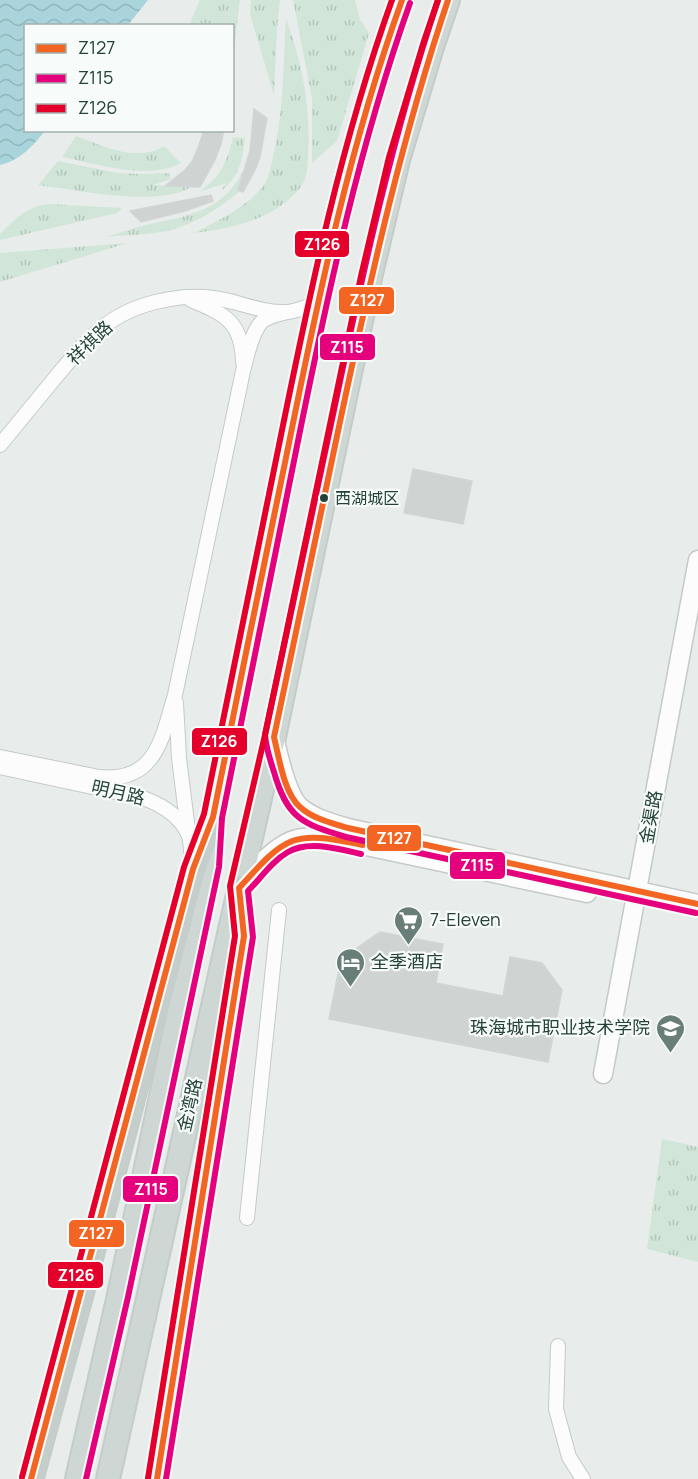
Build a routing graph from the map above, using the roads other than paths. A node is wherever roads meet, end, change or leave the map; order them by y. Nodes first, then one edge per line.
1 (402, 0) edge
2 (448, 0) edge
3 (185, 297) junction
4 (317, 303) junction
5 (287, 312) junction
6 (243, 371) junction
7 (0, 445) edge
8 (698, 560) edge
9 (175, 695) junction
10 (274, 737) junction
11 (0, 757) edge
12 (0, 767) edge
13 (213, 817) junction
14 (343, 834) junction
15 (189, 837) junction
16 (193, 869) junction
17 (239, 888) junction
18 (636, 897) junction
19 (698, 904) edge
20 (279, 910) dead end
21 (698, 917) edge
22 (603, 1074) dead end
23 (247, 1218) dead end
24 (558, 1346) dead end
25 (157, 1472) edge
26 (31, 1479) edge
27 (77, 1479) edge
28 (108, 1479) edge
29 (583, 1479) edge

1 - 4 main road, 金湾路
2 - 10 main road, 金湾路
3 - 5 street, 祥祺路
3 - 6 street
3 - 7 street, 祥祺路
4 - 5 street, 祥祺路
4 - 13 main road, 金湾路
5 - 6 street
6 - 9 street
8 - 18 street, 金渠路
9 - 11 street, 明月路
9 - 15 street
10 - 14 street
10 - 17 main road, 金湾路
12 - 15 street, 明月路
13 - 16 highway
13 - 27 main road, 金湾路
14 - 17 street
14 - 18 street
15 - 16 street, 明月路
16 - 26 highway
17 - 25 highway
17 - 28 main road, 金湾路
18 - 19 street
18 - 21 street
18 - 22 street, 金渠路
20 - 23 street
24 - 29 street

